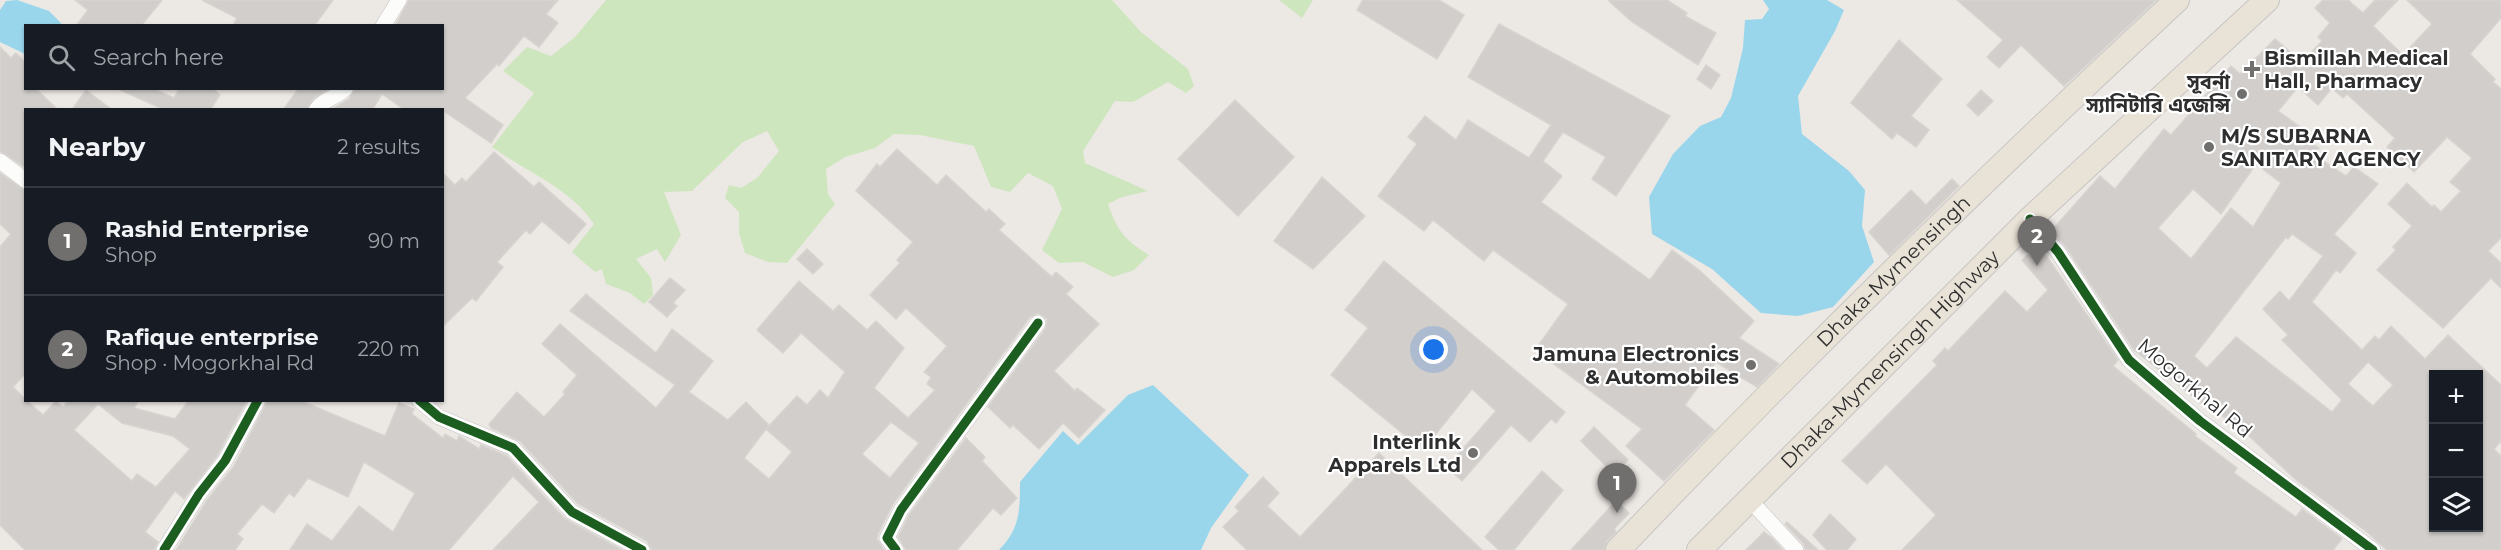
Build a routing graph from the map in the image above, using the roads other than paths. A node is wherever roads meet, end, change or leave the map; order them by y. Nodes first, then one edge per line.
1 (399, 0) edge
2 (2177, 0) edge
3 (2267, 0) edge
4 (384, 24) edge
5 (344, 90) edge
6 (317, 108) edge
7 (0, 161) edge
8 (24, 179) edge
9 (2030, 219) junction
10 (1038, 323) dead end
11 (257, 402) edge
12 (421, 402) edge
13 (1748, 498) junction
14 (164, 550) edge
15 (642, 550) edge
16 (896, 550) edge
17 (1618, 550) edge
18 (1699, 550) edge
19 (1796, 550) edge
20 (2373, 550) edge

1 - 4 street
2 - 17 highway, Dhaka-Mymensingh
3 - 9 highway, Dhaka-Mymensingh Highway
5 - 6 street
7 - 8 street
9 - 13 highway, Dhaka-Mymensingh Highway
9 - 20 street, Mogorkhal Rd
10 - 16 street
11 - 14 street
12 - 15 street
13 - 18 highway, Dhaka-Mymensingh Highway
13 - 19 street

